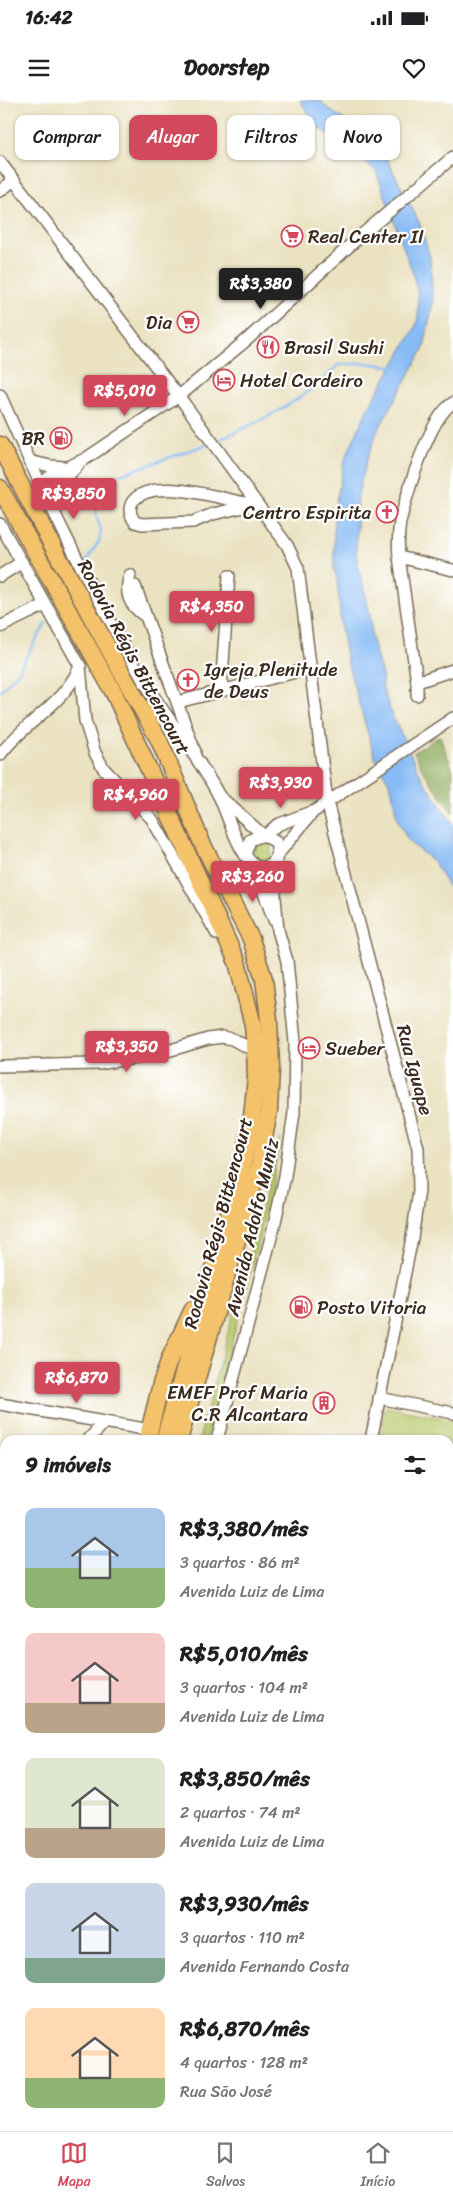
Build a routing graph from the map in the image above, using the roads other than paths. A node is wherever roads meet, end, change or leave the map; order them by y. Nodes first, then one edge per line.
1 (453, 157) edge
2 (0, 162) edge
3 (14, 180) junction
4 (0, 191) edge
5 (0, 395) edge
6 (179, 396) junction
7 (453, 403) edge
8 (0, 445) edge
9 (85, 459) junction
10 (30, 462) junction
11 (68, 466) junction
12 (41, 484) junction
13 (0, 488) edge
14 (254, 505) junction
15 (55, 511) junction
16 (0, 524) edge
17 (0, 546) edge
18 (14, 550) junction
19 (399, 557) junction
20 (22, 562) junction
21 (453, 570) edge
22 (0, 576) edge
23 (229, 576) dead end
24 (133, 580) dead end
25 (45, 605) junction
26 (107, 614) junction
27 (0, 627) edge
28 (65, 636) junction
29 (122, 642) junction
30 (80, 666) junction
31 (311, 668) junction
32 (453, 670) edge
33 (417, 682) junction
34 (122, 689) junction
35 (222, 691) junction
36 (417, 695) dead end
37 (178, 702) junction
38 (453, 718) edge
39 (0, 755) edge
40 (199, 766) junction
41 (218, 794) junction
42 (328, 802) junction
43 (313, 812) junction
44 (264, 835) junction
45 (246, 852) junction
46 (277, 857) junction
47 (254, 866) junction
48 (278, 930) junction
49 (237, 962) junction
50 (255, 1051) junction
51 (0, 1066) edge
52 (214, 1264) junction
53 (379, 1398) junction
54 (0, 1404) edge
55 (453, 1413) edge
56 (104, 1423) junction
57 (93, 1435) edge
58 (149, 1435) edge
59 (165, 1435) edge
60 (180, 1435) edge
61 (218, 1435) edge
62 (372, 1435) edge

1 - 6 street
2 - 3 street, Rua Iguape
3 - 4 street
3 - 6 street, Rua Iguape
5 - 10 street
6 - 9 street
6 - 14 street, Rua Iguape
7 - 19 street
8 - 34 highway, Rodovia Régis Bittencourt, bridge
9 - 11 street
9 - 15 street
10 - 11 street
10 - 12 street
11 - 12 street
12 - 15 street
13 - 34 highway, Rodovia Régis Bittencourt, bridge
14 - 14 street
14 - 31 street, Rua Iguape
15 - 26 street
16 - 18 street
17 - 18 street
18 - 20 street
19 - 21 street
19 - 33 street
20 - 22 street
20 - 25 street
23 - 35 street
24 - 37 street
25 - 27 street
25 - 28 street
26 - 28 street
26 - 29 street
28 - 30 street
29 - 30 street
29 - 40 street
30 - 39 street
30 - 49 street
31 - 35 street
31 - 42 street, Rua Iguape
32 - 33 street
33 - 36 street
34 - 49 highway, Rodovia Régis Bittencourt
34 - 60 highway, Rodovia Régis Bittencourt
35 - 37 street
37 - 40 street
38 - 42 street
40 - 41 street
41 - 44 street
41 - 45 street
42 - 43 street
42 - 53 street, Rua Iguape
43 - 44 street
43 - 46 street
44 - 45 street
44 - 46 street
45 - 47 street
46 - 47 street
46 - 48 street
47 - 48 street
48 - 61 street, Avenida Adolfo Muniz
49 - 50 highway, Rodovia Régis Bittencourt
50 - 51 street
50 - 52 highway, Rodovia Régis Bittencourt
52 - 58 highway
52 - 59 highway, Rodovia Régis Bittencourt
53 - 55 street
53 - 62 street, Rua Iguape
54 - 56 street
56 - 57 street
56 - 58 street

